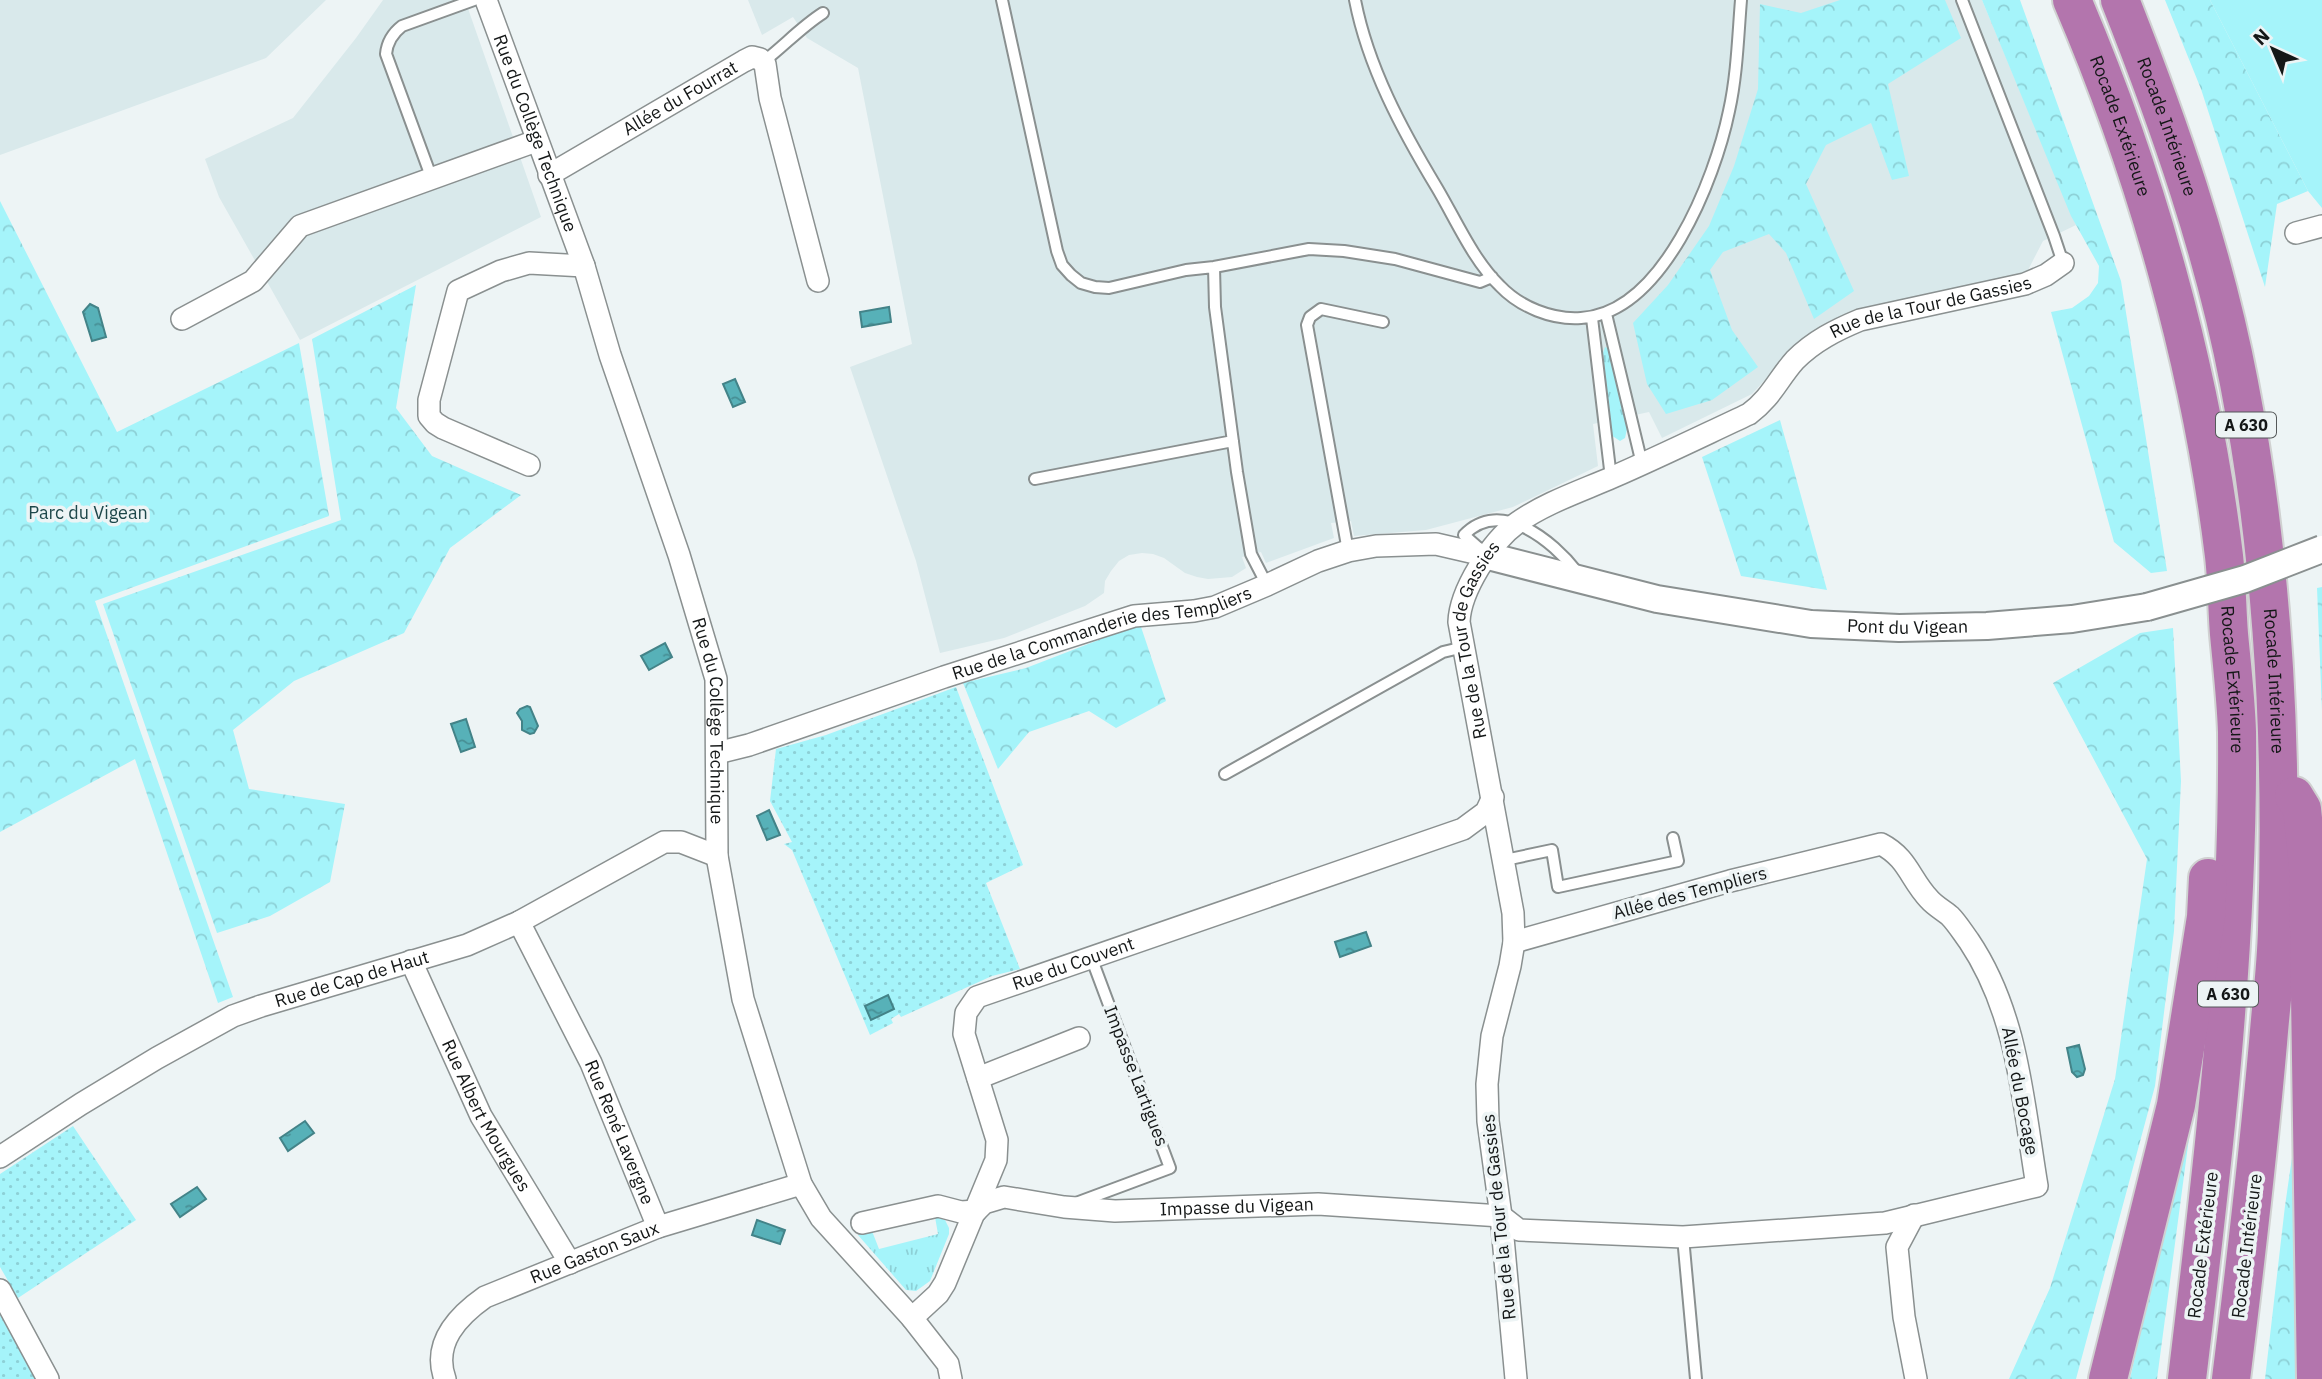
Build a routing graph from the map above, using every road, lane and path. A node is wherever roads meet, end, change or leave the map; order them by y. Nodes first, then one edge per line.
1 (474, 0) edge
2 (486, 0) edge
3 (1002, 0) edge
4 (1354, 0) edge
5 (1741, 0) edge
6 (1962, 0) edge
7 (2072, 0) edge
8 (2120, 0) edge
9 (823, 13) dead end
10 (763, 62) junction
11 (537, 141) junction
12 (549, 175) junction
13 (432, 179) junction
14 (2322, 226) edge
15 (2296, 233) dead end
16 (2063, 263) joint
17 (583, 266) junction
18 (1214, 268) junction
19 (1492, 277) junction
20 (818, 281) dead end
21 (1606, 314) junction
22 (1592, 318) junction
23 (182, 319) dead end
24 (1383, 322) dead end
25 (1233, 441) junction
26 (1642, 464) junction
27 (528, 465) dead end
28 (1611, 478) junction
29 (1035, 479) dead end
30 (1517, 523) junction
31 (2322, 549) edge
32 (1348, 551) junction
33 (1488, 556) junction
34 (1583, 580) junction
35 (1267, 585) junction
36 (2227, 608) junction
37 (1464, 647) junction
38 (717, 753) junction
39 (2279, 772) junction
40 (1225, 774) dead end
41 (1493, 797) junction
42 (1673, 838) dead end
43 (1868, 848) joint
44 (717, 856) junction
45 (1505, 860) junction
46 (519, 922) junction
47 (1514, 942) junction
48 (1091, 957) junction
49 (411, 961) junction
50 (1079, 1038) dead end
51 (978, 1078) junction
52 (0, 1157) edge
53 (801, 1184) junction
54 (1063, 1207) junction
55 (976, 1212) junction
56 (1914, 1215) junction
57 (1501, 1216) junction
58 (862, 1223) dead end
59 (658, 1227) junction
60 (1683, 1237) junction
61 (570, 1263) junction
62 (0, 1290) edge
63 (912, 1318) junction
64 (48, 1379) edge
65 (445, 1379) edge
66 (951, 1379) edge
67 (1516, 1379) edge
68 (1696, 1379) edge
69 (1916, 1379) edge
70 (2108, 1379) edge
71 (2187, 1379) edge
72 (2231, 1379) edge
73 (2316, 1379) edge

1 - 13 lane
2 - 11 street, Rue du Collège Technique
3 - 18 lane
4 - 19 lane
5 - 21 lane
6 - 16 lane
7 - 36 highway, Rocade Extérieure / A 630
8 - 39 highway, Rocade Intérieure / A 630
9 - 10 lane
10 - 12 street, Allée du Fourrat
10 - 20 street, Allée du Fourrat
11 - 12 street, Rue du Collège Technique
11 - 13 street
12 - 17 street, Rue du Collège Technique
13 - 23 street
14 - 15 street
16 - 26 street, Rue de la Tour de Gassies
17 - 27 street
17 - 38 street, Rue du Collège Technique
18 - 19 lane
18 - 25 lane
19 - 22 lane
21 - 22 lane
21 - 26 lane
22 - 28 lane
24 - 32 lane
25 - 29 lane
25 - 35 lane
26 - 28 street, Rue de la Tour de Gassies
28 - 30 street, Rue de la Tour de Gassies
30 - 33 street, Rue de la Tour de Gassies
30 - 33 lane
30 - 34 lane
31 - 34 street, Pont du Vigean, bridge
32 - 33 street, Rue de la Commanderie des Templiers
32 - 35 street, Rue de la Commanderie des Templiers
33 - 34 street, Pont du Vigean
33 - 37 street, Rue de la Tour de Gassies
35 - 38 street, Rue de la Commanderie des Templiers
36 - 70 highway
36 - 71 highway, Rocade Extérieure / A 630
37 - 40 lane
37 - 41 street, Rue de la Tour de Gassies
38 - 44 street, Rue du Collège Technique
39 - 72 highway, Rocade Intérieure / A 630
39 - 73 highway
41 - 45 street, Rue de la Tour de Gassies
41 - 48 street, Rue du Couvent
42 - 45 lane
43 - 47 street, Allée des Templiers
43 - 56 street, Allée du Bocage
44 - 46 street, Rue de Cap de Haut
44 - 53 street, Rue du Collège Technique
45 - 47 street, Rue de la Tour de Gassies
46 - 49 street, Rue de Cap de Haut
46 - 59 street, Rue René Lavergne
47 - 57 street, Rue de la Tour de Gassies
48 - 51 street, Rue du Couvent
48 - 54 lane, Impasse Lartigues
49 - 52 street, Rue de Cap de Haut
49 - 61 street, Rue Albert Mourgues
50 - 51 street
51 - 55 street, Rue du Couvent
53 - 59 street, Rue Gaston Saux
53 - 63 street
54 - 55 street, Impasse du Vigean
54 - 57 street, Impasse du Vigean
55 - 58 street
55 - 63 street, Rue du Couvent
56 - 60 street, Allée du Bocage
56 - 69 street
57 - 60 street, Allée du Bocage
57 - 67 street, Rue de la Tour de Gassies
59 - 61 street, Rue Gaston Saux
60 - 68 lane
61 - 65 street, Rue Gaston Saux
62 - 64 street
63 - 66 street

